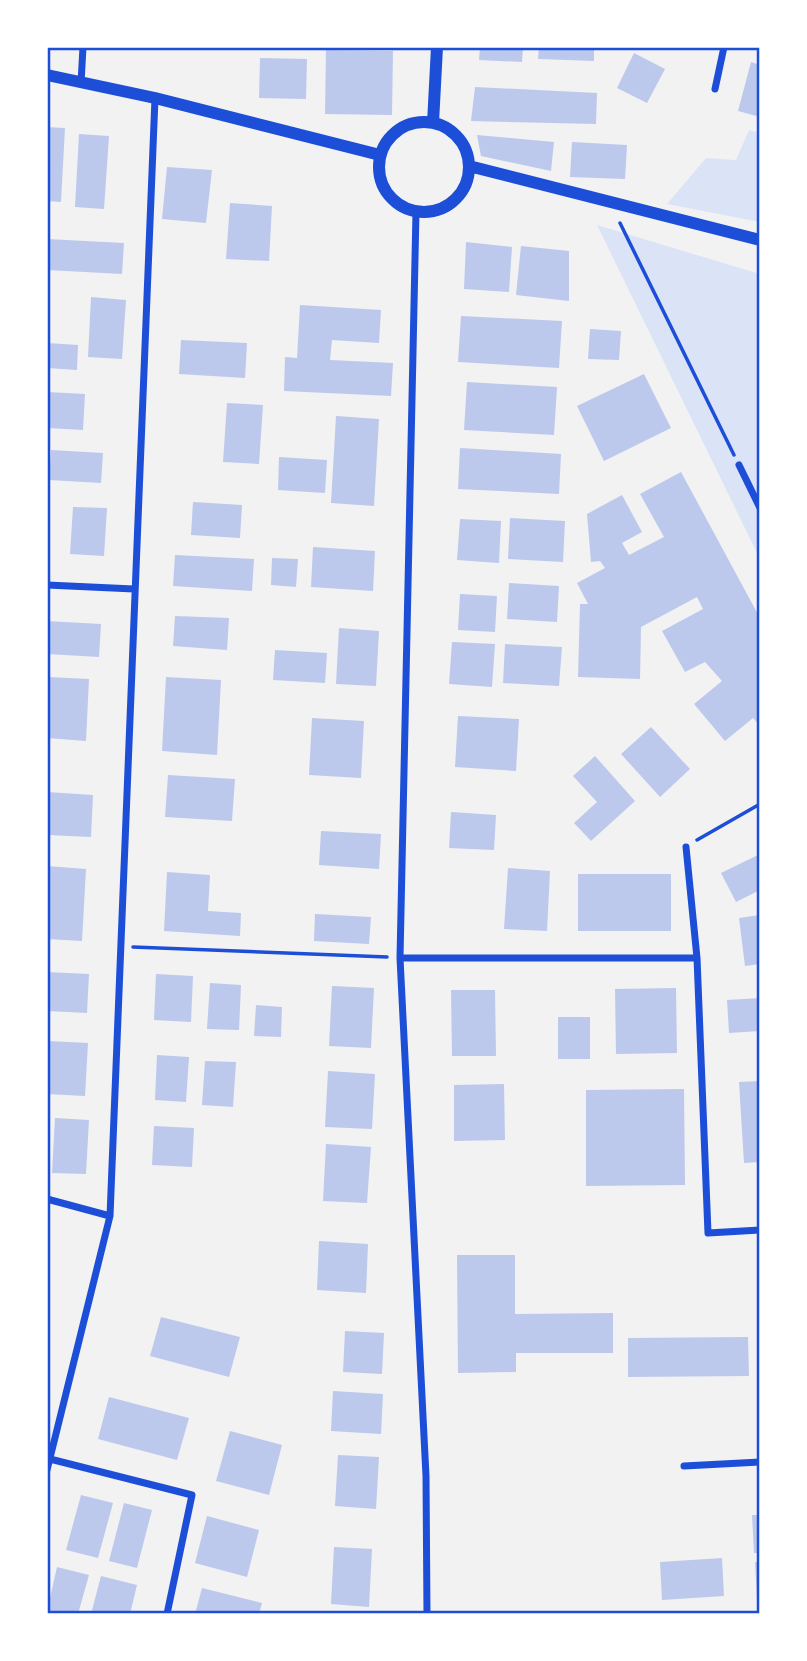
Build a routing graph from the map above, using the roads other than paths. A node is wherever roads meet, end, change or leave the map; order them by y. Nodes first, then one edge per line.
1 (83, 47) edge
2 (437, 47) edge
3 (724, 47) edge
4 (47, 75) edge
5 (81, 83) junction
6 (715, 89) dead end
7 (155, 98) junction
8 (433, 123) junction
9 (380, 155) junction
10 (469, 166) junction
11 (416, 212) junction
12 (760, 240) edge
13 (738, 465) road end
14 (760, 508) edge
15 (47, 585) edge
16 (134, 589) junction
17 (687, 846) road end
18 (400, 958) junction
19 (697, 958) junction
20 (47, 1199) edge
21 (110, 1216) junction
22 (760, 1230) edge
23 (50, 1459) junction
24 (760, 1462) edge
25 (684, 1466) dead end
26 (47, 1470) edge
27 (167, 1614) edge
28 (427, 1614) edge

1 - 5 street
2 - 8 street
3 - 6 street
4 - 5 street
5 - 7 street
7 - 9 street
7 - 16 street
8 - 9 street
8 - 10 street
9 - 11 street
10 - 11 street
10 - 12 street
11 - 18 street
13 - 14 street
15 - 16 street
16 - 21 street
17 - 19 street
18 - 19 street
18 - 28 street
19 - 22 street
20 - 21 street
21 - 23 street
23 - 26 street
23 - 27 street
24 - 25 street

